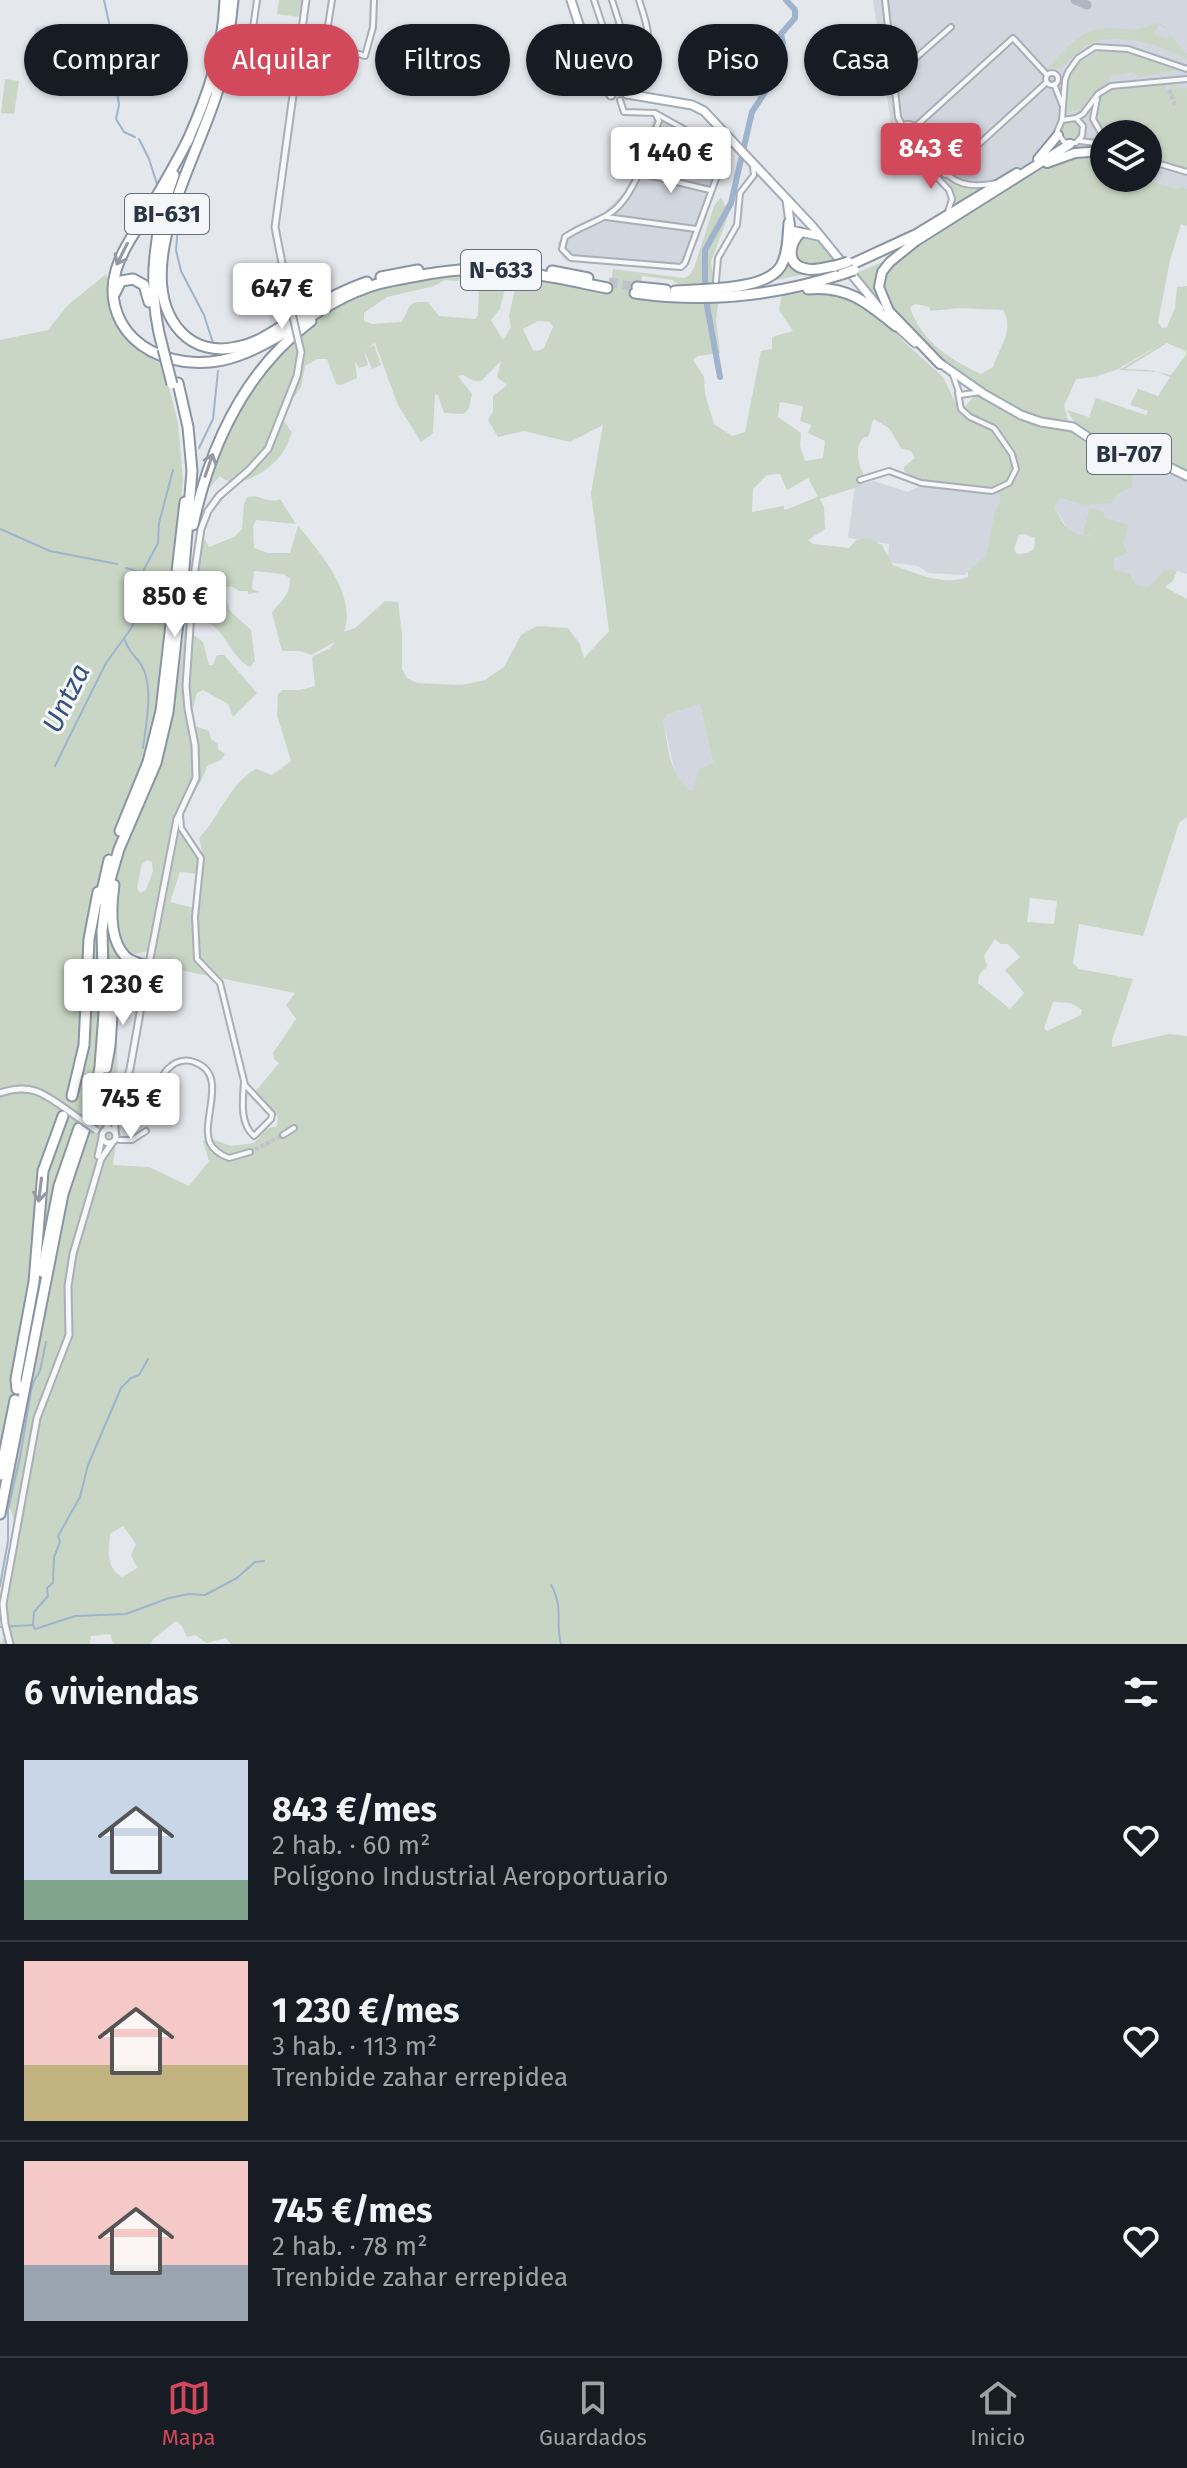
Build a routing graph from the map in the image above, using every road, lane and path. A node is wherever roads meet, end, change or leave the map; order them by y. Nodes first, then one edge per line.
1 (225, 0) edge
2 (233, 0) edge
3 (257, 0) edge
4 (306, 0) edge
5 (332, 0) edge
6 (374, 0) edge
7 (571, 0) edge
8 (594, 0) edge
9 (612, 0) edge
10 (639, 0) edge
11 (885, 0) edge
12 (230, 24) edge
13 (255, 24) edge
14 (303, 24) edge
15 (328, 24) edge
16 (579, 24) edge
17 (647, 24) edge
18 (888, 24) edge
19 (951, 27) dead end
20 (359, 54) edge
21 (918, 56) edge
22 (1078, 58) junction
23 (1187, 69) edge
24 (1056, 74) junction
25 (1047, 75) junction
26 (1187, 79) edge
27 (1047, 82) junction
28 (1054, 84) junction
29 (1102, 90) junction
30 (215, 96) edge
31 (216, 96) edge
32 (293, 96) edge
33 (622, 96) edge
34 (647, 96) edge
35 (896, 96) edge
36 (1063, 109) junction
37 (655, 113) junction
38 (1076, 118) junction
39 (1062, 120) junction
40 (1094, 120) edge
41 (902, 125) junction
42 (915, 127) junction
43 (1058, 135) junction
44 (916, 136) junction
45 (189, 138) junction
46 (903, 141) junction
47 (1074, 143) junction
48 (1090, 144) edge
49 (1090, 152) edge
50 (744, 153) junction
51 (1162, 164) edge
52 (1187, 172) edge
53 (639, 173) junction
54 (1025, 174) junction
55 (945, 175) junction
56 (752, 178) junction
57 (1002, 182) junction
58 (772, 183) junction
59 (711, 190) junction
60 (786, 198) junction
61 (604, 216) junction
62 (804, 218) junction
63 (940, 220) junction
64 (789, 222) junction
65 (696, 229) junction
66 (802, 232) junction
67 (821, 238) junction
68 (914, 239) junction
69 (851, 266) junction
70 (426, 268) junction
71 (838, 270) junction
72 (395, 281) junction
73 (716, 281) dead end
74 (675, 291) junction
75 (733, 297) junction
76 (118, 316) junction
77 (302, 321) junction
78 (896, 326) junction
79 (158, 334) junction
80 (165, 348) junction
81 (940, 364) junction
82 (949, 370) junction
83 (968, 383) junction
84 (175, 384) junction
85 (959, 392) junction
86 (981, 392) junction
87 (966, 395) junction
88 (964, 411) junction
89 (1187, 476) edge
90 (860, 480) dead end
91 (184, 568) junction
92 (137, 808) junction
93 (179, 812) junction
94 (102, 886) junction
95 (151, 954) joint
96 (142, 966) junction
97 (146, 979) joint
98 (127, 1080) junction
99 (244, 1081) junction
100 (0, 1093) edge
101 (72, 1096) junction
102 (94, 1101) junction
103 (156, 1101) tunnel mouth
104 (57, 1103) junction
105 (67, 1113) junction
106 (294, 1128) dead end
107 (96, 1130) junction
108 (105, 1130) junction
109 (115, 1131) junction
110 (146, 1131) dead end
111 (283, 1135) tunnel mouth
112 (102, 1138) junction
113 (115, 1141) junction
114 (250, 1152) tunnel mouth
115 (90, 1196) junction
116 (17, 1389) junction
117 (0, 1475) edge
118 (0, 1514) edge
119 (10, 1644) edge

1 - 45 highway
2 - 12 highway, N-633
3 - 13 street
4 - 14 street
5 - 15 street
6 - 20 street
7 - 16 main road
8 - 9 street
10 - 17 street
11 - 18 street
19 - 21 street
22 - 23 street
22 - 24 street
22 - 36 street
24 - 25 street
24 - 28 street
25 - 27 street
25 - 42 street
26 - 29 street
27 - 28 street
27 - 55 street
28 - 36 street
29 - 38 street
29 - 40 street
30 - 80 highway, BI-631
31 - 70 highway, N-633
32 - 93 street, bridge
33 - 37 street
34 - 50 main road
35 - 41 street
36 - 39 street
37 - 53 street
37 - 59 street
38 - 39 street
38 - 47 street
39 - 43 street
41 - 42 street
41 - 46 street
42 - 44 street
43 - 47 street
43 - 57 highway
44 - 46 street
44 - 55 street
45 -> 76 highway
45 - 79 highway, BI-631
46 - 63 street
47 - 48 street
47 - 54 highway
49 - 54 highway
50 - 56 street
50 - 58 main road
51 - 52 street
53 - 59 street
53 - 61 street
54 - 68 highway
55 - 57 street
56 - 58 street
56 - 73 street
57 - 63 highway
58 - 60 main road, BI-707
59 - 65 street
60 - 62 main road, BI-707
60 - 64 main road
61 - 65 street
61 - 65 street
62 - 64 main road
62 - 66 main road
62 - 67 main road, BI-707
63 - 68 highway
64 - 66 main road
64 - 74 highway
66 - 67 main road
66 - 71 highway
67 - 78 main road, BI-707
68 - 69 highway
68 - 69 highway
68 - 81 highway
69 - 71 highway, bridge
70 - 72 highway, N-633
70 - 77 highway, N-633
71 - 74 highway
71 - 75 highway
72 - 77 highway, N-633
91 -> 72 highway
74 - 75 highway
75 - 78 highway
76 - 77 highway, N-633
76 - 79 highway
78 - 81 main road, BI-707
79 - 80 highway, BI-631
80 - 84 highway, BI-631, bridge
81 - 82 main road, BI-707
82 - 83 main road, BI-707
82 - 85 street
83 - 85 street
83 - 86 main road, BI-707
83 - 87 street
84 - 91 highway, BI-631
84 - 94 highway, BI-631
85 - 87 street
85 - 88 street
86 - 87 street
86 - 89 main road, BI-707
87 - 88 street
88 - 90 street
91 - 92 highway, BI-631
92 - 96 highway
92 - 102 highway, BI-631
93 - 95 street
93 - 99 street
94 - 101 highway
94 - 116 highway, BI-631
95 - 96 highway
96 - 97 highway
96 - 102 highway
97 - 98 street
98 - 108 street
98 - 109 street
99 - 99 street
100 - 104 street
101 - 104 street
101 - 105 street
102 - 118 highway, BI-631
103 - 114 street
104 - 105 street
105 - 107 street, bridge
105 -> 116 highway
106 - 111 street
107 - 108 street
107 - 112 street
108 - 109 street
108 - 112 street
109 - 113 street
110 - 113 street
112 - 113 street
112 - 115 street
113 - 115 street
115 - 119 street
116 - 117 highway, BI-631

